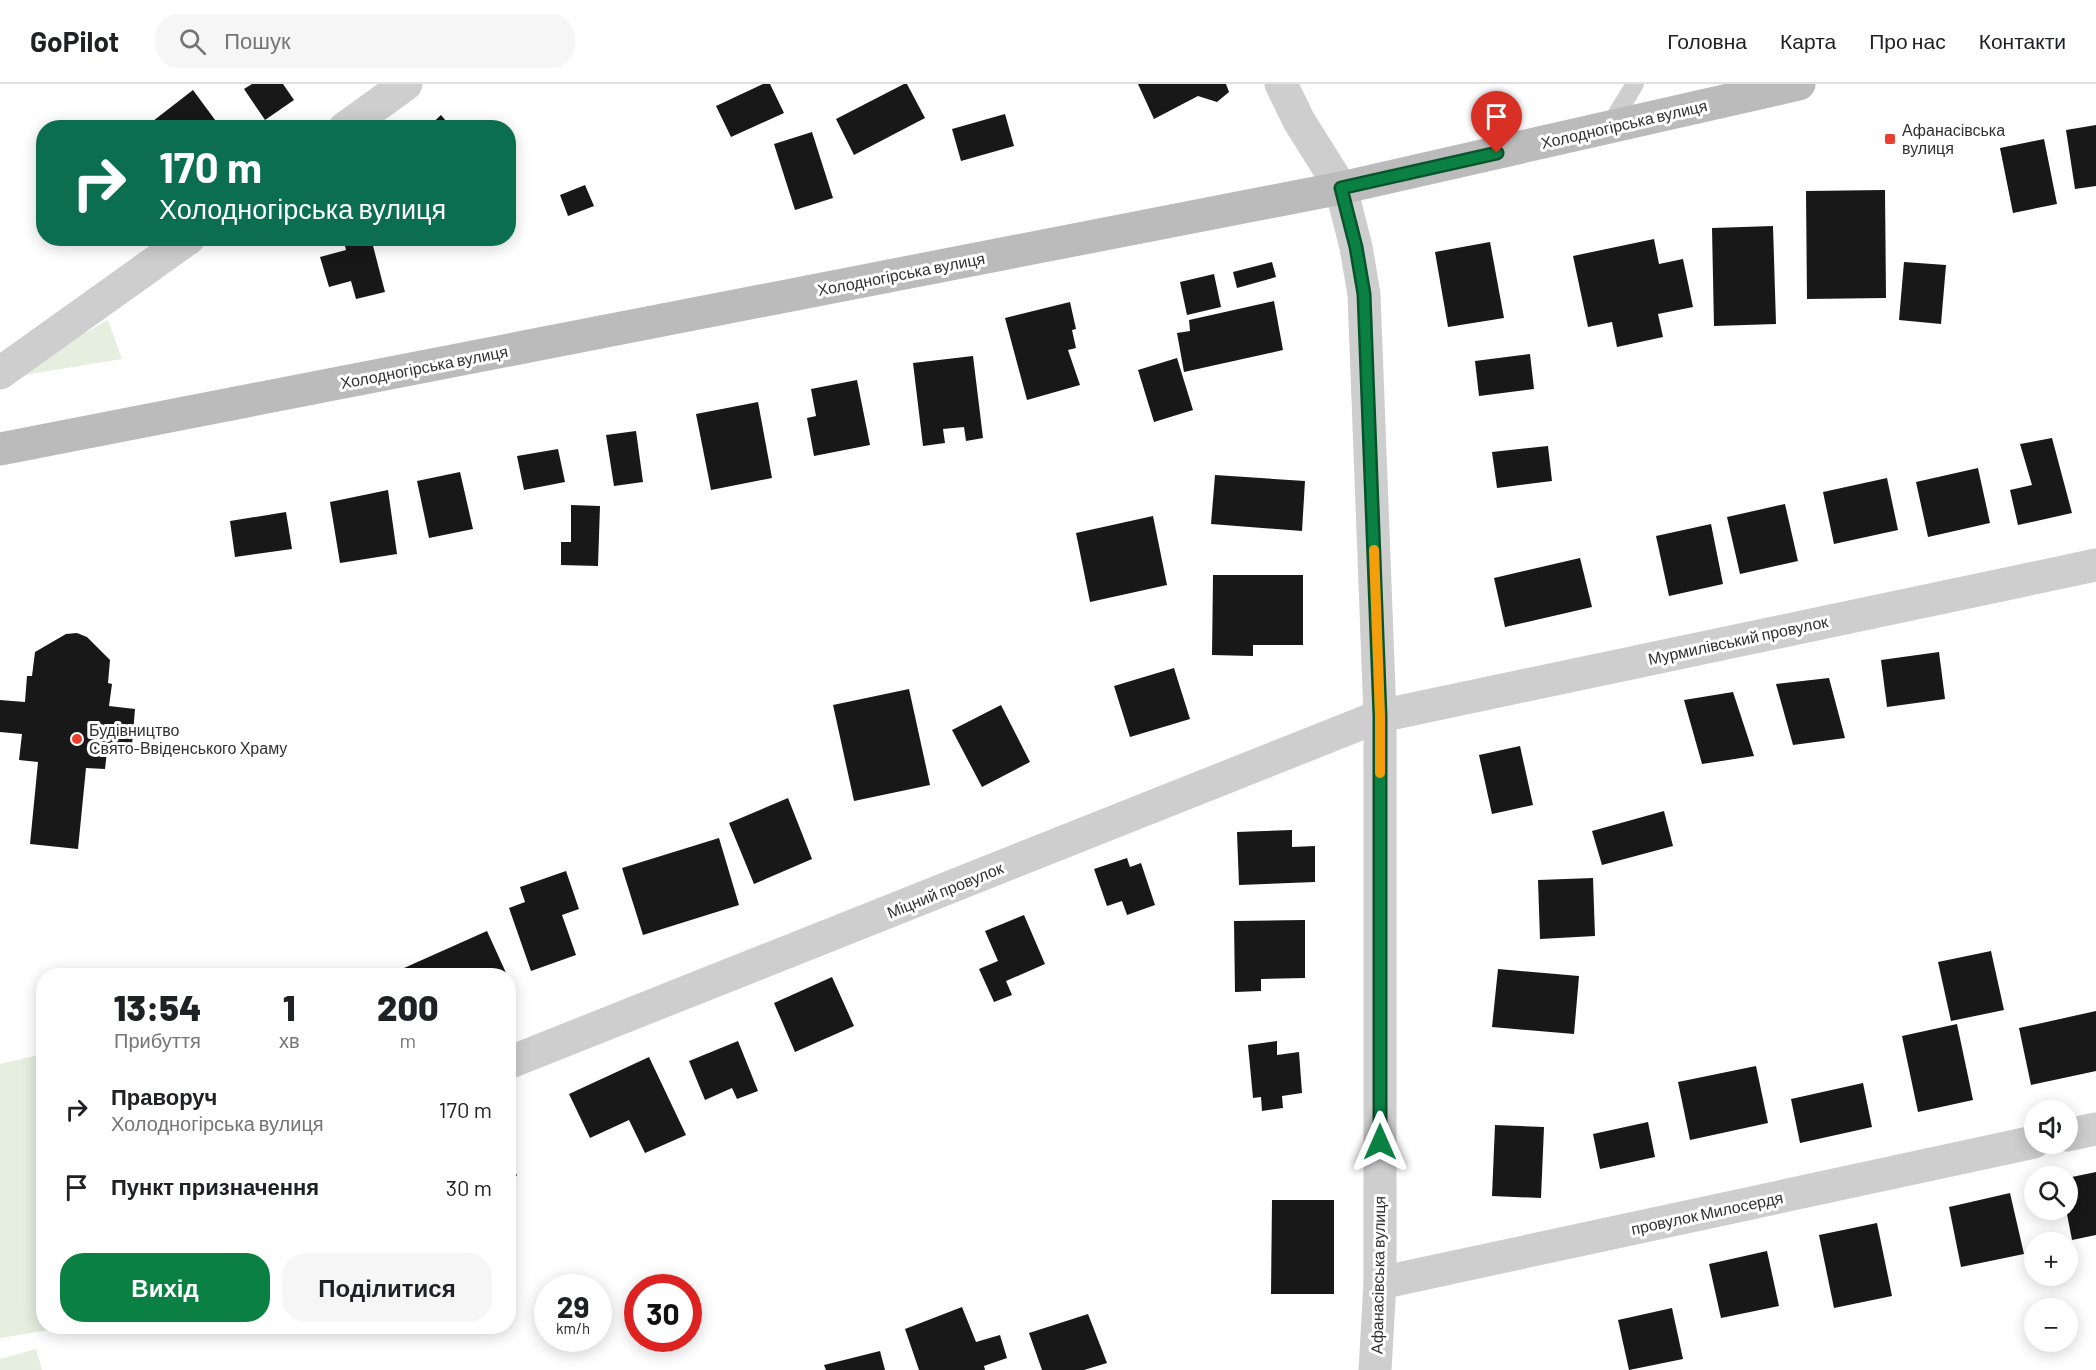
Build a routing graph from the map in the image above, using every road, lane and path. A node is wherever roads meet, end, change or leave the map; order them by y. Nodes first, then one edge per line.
1 (406, 84) edge
2 (1281, 84) edge
3 (1635, 84) edge
4 (1799, 84) edge
5 (356, 120) edge
6 (1608, 128) junction
7 (1341, 188) junction
8 (178, 246) edge
9 (0, 373) edge
10 (0, 449) edge
11 (2096, 565) edge
12 (1380, 716) junction
13 (516, 1061) edge
14 (2096, 1129) edge
15 (2078, 1133) edge
16 (2024, 1144) edge
17 (1380, 1283) junction
18 (1372, 1369) edge

1 - 5 street
2 - 7 street, Афанасівська вулиця
3 - 6 lane
4 - 6 main road, Холодногірська вулиця
6 - 7 main road, Холодногірська вулиця
7 - 10 main road, Холодногірська вулиця
7 - 12 street, Афанасівська вулиця
8 - 9 street
11 - 12 street, Мурмилівський провулок
12 - 13 street, Міцний провулок
12 - 17 street, Афанасівська вулиця
14 - 15 street
16 - 17 street, провулок Милосердя
17 - 18 street, Афанасівська вулиця

